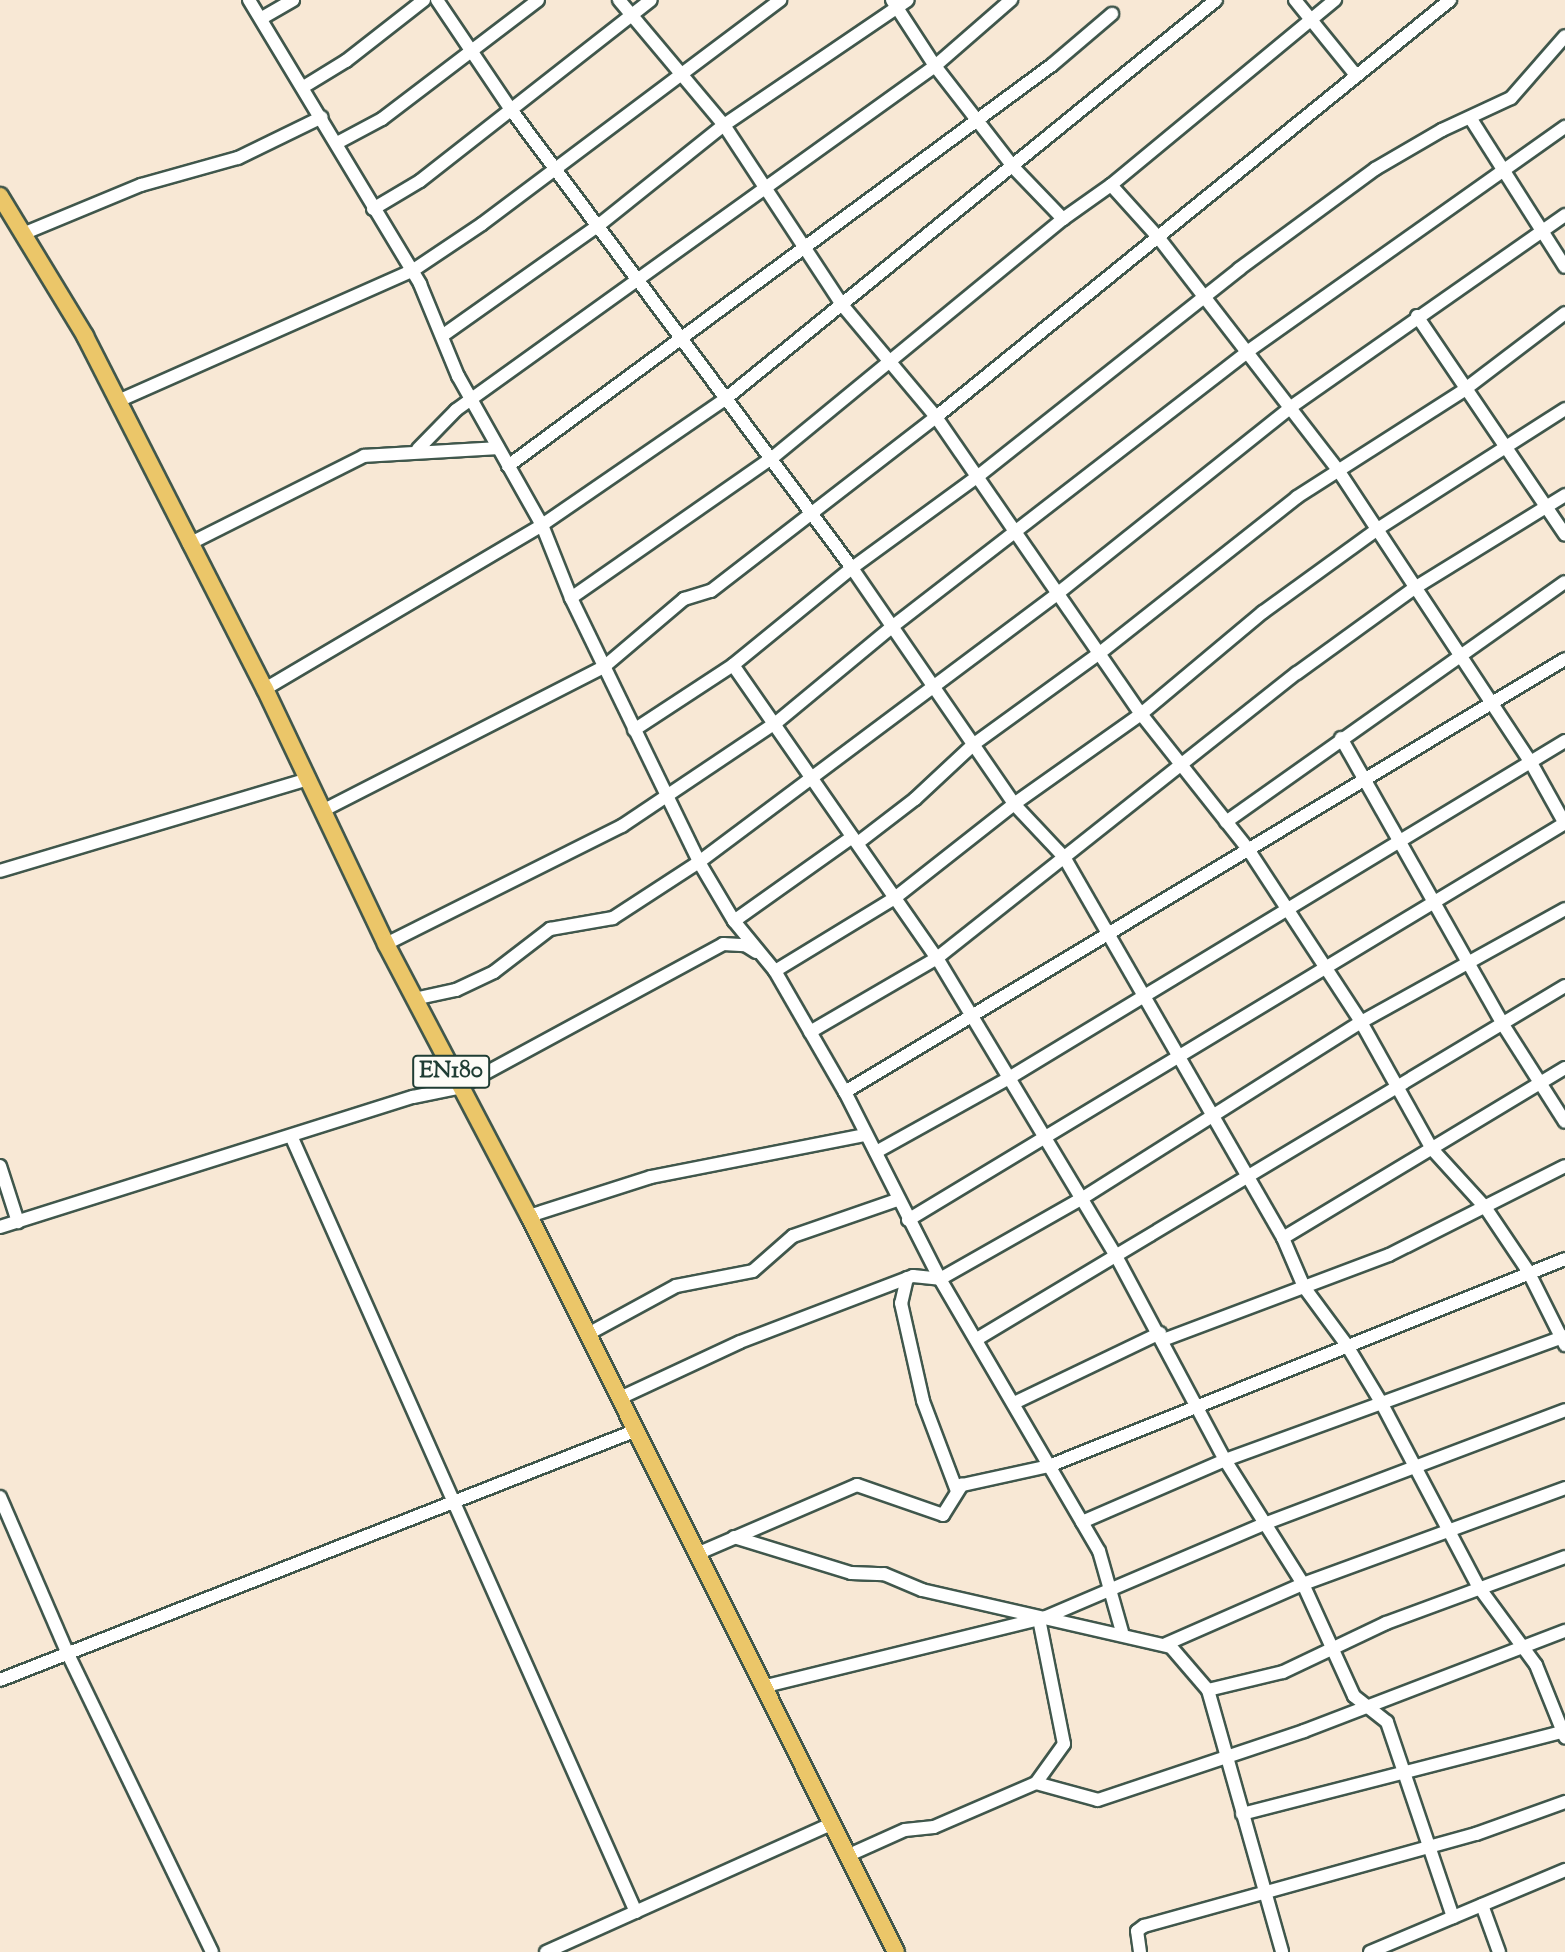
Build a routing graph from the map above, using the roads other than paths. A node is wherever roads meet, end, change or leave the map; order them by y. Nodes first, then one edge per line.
1 (249, 0) edge
2 (293, 0) edge
3 (424, 0) edge
4 (437, 0) edge
5 (538, 0) edge
6 (619, 0) edge
7 (651, 0) edge
8 (780, 0) edge
9 (908, 0) edge
10 (1011, 0) edge
11 (1216, 0) edge
12 (1295, 0) edge
13 (1335, 0) edge
14 (1450, 0) edge
15 (895, 5) edge
16 (630, 14) junction
17 (1112, 14) dead end
18 (262, 18) junction
19 (1311, 20) junction
20 (1565, 36) edge
21 (470, 51) junction
22 (935, 66) junction
23 (681, 72) junction
24 (1355, 74) junction
25 (304, 86) junction
26 (512, 111) junction
27 (322, 117) junction
28 (977, 118) junction
29 (1471, 119) junction
30 (724, 125) junction
31 (1565, 127) edge
32 (337, 143) junction
33 (555, 167) junction
34 (1014, 168) junction
35 (1503, 169) junction
36 (767, 185) junction
37 (1111, 185) junction
38 (0, 196) edge
39 (373, 209) junction
40 (1565, 215) edge
41 (1063, 219) junction
42 (599, 225) junction
43 (25, 233) junction
44 (1542, 234) junction
45 (1158, 237) junction
46 (804, 246) junction
47 (1565, 267) edge
48 (412, 271) junction
49 (640, 281) junction
50 (1207, 297) junction
51 (843, 306) junction
52 (1565, 313) edge
53 (1417, 316) junction
54 (442, 336) junction
55 (682, 341) junction
56 (1247, 352) junction
57 (890, 364) junction
58 (1464, 390) junction
59 (471, 399) junction
60 (724, 400) junction
61 (118, 401) junction
62 (1291, 407) junction
63 (1565, 409) edge
64 (936, 417) junction
65 (1501, 447) junction
66 (498, 448) junction
67 (418, 449) junction
68 (772, 458) junction
69 (508, 466) junction
70 (1338, 470) junction
71 (977, 477) junction
72 (1565, 495) edge
73 (1544, 509) junction
74 (811, 513) junction
75 (542, 525) junction
76 (1379, 528) junction
77 (1014, 535) junction
78 (1565, 535) edge
79 (189, 544) junction
80 (852, 568) junction
81 (1565, 582) edge
82 (1413, 589) junction
83 (1056, 594) junction
84 (571, 598) junction
85 (893, 626) junction
86 (1101, 652) junction
87 (1460, 655) junction
88 (1565, 659) edge
89 (733, 664) junction
90 (605, 666) junction
91 (933, 688) junction
92 (265, 690) junction
93 (1490, 703) junction
94 (1141, 714) junction
95 (777, 722) junction
96 (634, 730) junction
97 (1341, 738) junction
98 (1565, 741) edge
99 (974, 744) junction
100 (1530, 761) junction
101 (1180, 768) junction
102 (308, 779) junction
103 (815, 780) junction
104 (1364, 781) junction
105 (669, 793) junction
106 (1014, 804) junction
107 (324, 810) junction
108 (1226, 822) junction
109 (1565, 823) edge
110 (855, 839) junction
111 (1401, 840) junction
112 (1248, 849) junction
113 (1064, 857) junction
114 (699, 862) junction
115 (0, 871) edge
116 (896, 897) junction
117 (1434, 901) junction
118 (1288, 907) junction
119 (1565, 909) edge
120 (734, 921) junction
121 (1109, 934) junction
122 (386, 944) junction
123 (937, 958) junction
124 (767, 959) junction
125 (1469, 961) junction
126 (1327, 968) junction
127 (775, 971) junction
128 (1565, 986) edge
129 (1145, 995) junction
130 (414, 999) junction
131 (971, 1016) junction
132 (1361, 1022) junction
133 (1502, 1023) junction
134 (810, 1032) junction
135 (1180, 1056) junction
136 (1565, 1068) edge
137 (1009, 1078) junction
138 (1540, 1082) junction
139 (1396, 1085) junction
140 (458, 1088) junction
141 (845, 1092) junction
142 (1211, 1116) junction
143 (1565, 1122) edge
144 (866, 1135) junction
145 (1046, 1137) junction
146 (292, 1138) junction
147 (1432, 1149) junction
148 (876, 1152) junction
149 (0, 1166) edge
150 (1565, 1166) edge
151 (1248, 1177) junction
152 (1081, 1199) junction
153 (897, 1200) junction
154 (1485, 1207) junction
155 (528, 1216) junction
156 (908, 1220) junction
157 (18, 1222) junction
158 (0, 1227) edge
159 (1283, 1238) junction
160 (1115, 1254) junction
161 (1565, 1259) edge
162 (1528, 1271) junction
163 (906, 1278) junction
164 (940, 1279) junction
165 (1304, 1287) junction
166 (588, 1334) junction
167 (1162, 1337) junction
168 (977, 1339) junction
169 (1563, 1339) edge
170 (1346, 1344) junction
171 (620, 1398) junction
172 (1014, 1403) junction
173 (1382, 1404) junction
174 (1198, 1405) junction
175 (1565, 1410) edge
176 (637, 1430) junction
177 (1225, 1460) junction
178 (1049, 1466) junction
179 (1412, 1466) junction
180 (1565, 1488) edge
181 (957, 1491) junction
182 (0, 1497) edge
183 (454, 1505) junction
184 (1082, 1522) junction
185 (1264, 1524) junction
186 (1445, 1530) junction
187 (734, 1537) junction
188 (699, 1553) junction
189 (1565, 1557) edge
190 (1303, 1584) junction
191 (1478, 1586) junction
192 (1111, 1587) junction
193 (1042, 1618) junction
194 (1565, 1631) edge
195 (1122, 1632) junction
196 (1166, 1644) junction
197 (1331, 1646) junction
198 (1522, 1646) junction
199 (67, 1651) junction
200 (0, 1680) edge
201 (766, 1686) junction
202 (1208, 1690) junction
203 (1560, 1705) edge
204 (1364, 1706) junction
205 (1564, 1733) edge
206 (1223, 1758) junction
207 (1408, 1773) junction
208 (1036, 1783) junction
209 (1565, 1801) edge
210 (1241, 1814) junction
211 (833, 1823) junction
212 (1429, 1844) junction
213 (849, 1855) junction
214 (1565, 1870) edge
215 (1264, 1891) junction
216 (1482, 1905) junction
217 (636, 1912) junction
218 (1453, 1917) junction
219 (212, 1952) edge
220 (546, 1952) edge
221 (896, 1952) edge
222 (1140, 1952) edge
223 (1282, 1952) edge
224 (1370, 1952) edge
225 (1499, 1952) edge

1 - 18 street
2 - 18 street
3 - 25 street
4 - 21 street
5 - 21 street
6 - 16 street
7 - 16 street
8 - 23 street
9 - 15 street
10 - 22 street
11 - 34 street
12 - 19 street
13 - 19 street
14 - 24 street
15 - 22 street
15 - 30 street
16 - 23 street
16 - 26 street
17 - 28 street
18 - 25 street
19 - 24 street
19 - 37 street
20 - 29 street
21 - 26 street
21 - 32 street
22 - 28 street
22 - 36 street
23 - 30 street
23 - 33 street
24 - 45 street
25 - 27 street
26 - 33 street
26 - 39 street
27 - 32 street
27 - 43 street
28 - 34 street
28 - 46 street
29 - 35 street
29 - 50 street
30 - 36 street
30 - 42 street
31 - 35 street
32 - 39 street
33 - 42 street
33 - 48 street
34 - 41 street
34 - 51 street
35 - 44 street
35 - 56 street
36 - 46 street
36 - 49 street
37 - 41 street
37 - 45 street
38 - 43 main road, EN180
39 - 48 street
40 - 44 street
41 - 57 street
42 - 49 street
42 - 54 street
43 - 61 main road, EN180
44 - 47 street
44 - 53 street
45 - 50 street
45 - 64 street
46 - 51 street
46 - 55 street
48 - 54 street
48 - 61 street
49 - 55 street
49 - 59 street
50 - 56 street
50 - 71 street
51 - 57 street
51 - 60 street
52 - 58 street
53 - 58 street
53 - 62 street
54 - 59 street
55 - 60 street
55 - 69 street
56 - 62 street
56 - 77 street
57 - 64 street
57 - 68 street
58 - 65 street
58 - 70 street
59 - 66 street
59 - 67 street
60 - 68 street
60 - 75 street
61 - 79 main road, EN180
62 - 70 street
62 - 83 street
63 - 65 street
64 - 71 street
64 - 74 street
65 - 73 street
65 - 76 street
66 - 67 street
66 - 69 street
67 - 79 street
68 - 74 street
68 - 84 street
69 - 75 street
70 - 76 street
70 - 86 street
71 - 77 street
71 - 80 street
72 - 73 street
73 - 78 street
73 - 82 street
74 - 80 street
74 - 90 street
75 - 84 street
75 - 92 street
76 - 82 street
76 - 94 street
77 - 83 street
77 - 85 street
79 - 92 main road, EN180
80 - 85 street
80 - 89 street
81 - 87 street
82 - 87 street
82 - 101 street
83 - 86 street
83 - 91 street
84 - 90 street
85 - 91 street
85 - 95 street
86 - 94 street
86 - 99 street
87 - 93 street
87 - 97 street
88 - 93 street
89 - 95 street
89 - 96 street
90 - 96 street
90 - 107 street
91 - 99 street
91 - 103 street
92 - 102 main road, EN180
93 - 100 street
93 - 104 street
94 - 101 street
94 - 106 street
95 - 103 street
95 - 105 street
96 - 105 street
97 - 104 street
97 - 108 street
98 - 100 street
99 - 106 street
99 - 110 street
100 - 109 street
100 - 111 street
101 - 108 street
101 - 113 street
102 - 107 main road, EN180
102 - 115 street
103 - 110 street
103 - 114 street
104 - 111 street
104 - 112 street
105 - 114 street
105 - 122 street
106 - 113 street
106 - 116 street
107 - 122 main road, EN180
108 - 112 street
109 - 117 street
110 - 116 street
110 - 120 street
111 - 117 street
111 - 118 street
112 - 118 street
112 - 121 street
113 - 121 street
113 - 123 street
114 - 120 street
114 - 130 street
116 - 123 street
116 - 127 street
117 - 125 street
117 - 126 street
118 - 126 street
118 - 129 street
119 - 125 street
120 - 124 street
121 - 129 street
121 - 131 street
122 - 130 main road, EN180
123 - 131 street
123 - 134 street
124 - 127 street
124 - 140 street
125 - 132 street
125 - 133 street
126 - 132 street
126 - 135 street
127 - 134 street
128 - 133 street
129 - 135 street
129 - 137 street
130 - 140 main road, EN180
131 - 137 street
131 - 141 street
132 - 139 street
132 - 142 street
133 - 138 street
133 - 139 street
134 - 141 street
135 - 142 street
135 - 145 street
136 - 138 street
137 - 145 street
137 - 148 street
138 - 143 street
138 - 147 street
139 - 147 street
139 - 151 street
140 - 146 street
140 - 155 main road, EN180
141 - 144 street
142 - 151 street
142 - 152 street
144 - 148 street
144 - 155 street
145 - 152 street
145 - 156 street
146 - 157 street
146 - 183 street
147 - 154 street
147 - 159 street
148 - 153 street
149 - 157 street
150 - 154 street
151 - 159 street
151 - 160 street
152 - 160 street
152 - 164 street
153 - 156 street
153 - 166 street
154 - 162 street
154 - 165 street
155 - 166 main road, EN180
156 - 164 street
157 - 158 street
159 - 165 street
160 - 167 street
160 - 168 street
161 - 162 street
162 - 169 street
162 - 170 street
163 - 164 street
163 - 171 street
163 - 181 street
164 - 168 street
165 - 167 street
165 - 170 street
166 - 171 main road, EN180
167 - 172 street
167 - 174 street
168 - 172 street
169 - 173 street
170 - 173 street
170 - 174 street
171 - 176 main road, EN180
172 - 178 street
173 - 177 street
173 - 179 street
174 - 177 street
174 - 178 street
175 - 179 street
176 - 183 street
176 - 188 main road, EN180
177 - 184 street
177 - 185 street
178 - 181 street
178 - 184 street
179 - 185 street
179 - 186 street
180 - 186 street
181 - 187 street
182 - 199 street
183 - 199 street
183 - 217 street
184 - 192 street
185 - 190 street
185 - 192 street
186 - 190 street
186 - 191 street
187 - 188 street
187 - 193 street
188 - 201 main road, EN180
189 - 191 street
190 - 196 street
190 - 197 street
191 - 197 street
191 - 198 street
192 - 193 street
192 - 195 street
193 - 195 street
193 - 201 street
193 - 208 street
194 - 198 street
195 - 196 street
196 - 202 street
197 - 202 street
197 - 204 street
198 - 203 street
198 - 204 street
199 - 200 street
199 - 219 street
201 - 211 main road, EN180
202 - 206 street
203 - 205 street
204 - 206 street
204 - 207 street
205 - 207 street
206 - 208 street
206 - 210 street
207 - 210 street
207 - 212 street
208 - 213 street
209 - 212 street
210 - 215 street
211 - 213 main road, EN180
211 - 217 street
212 - 215 street
212 - 218 street
213 - 221 main road, EN180
214 - 216 street
215 - 222 street
215 - 223 street
216 - 218 street
216 - 225 street
217 - 220 street
218 - 224 street

